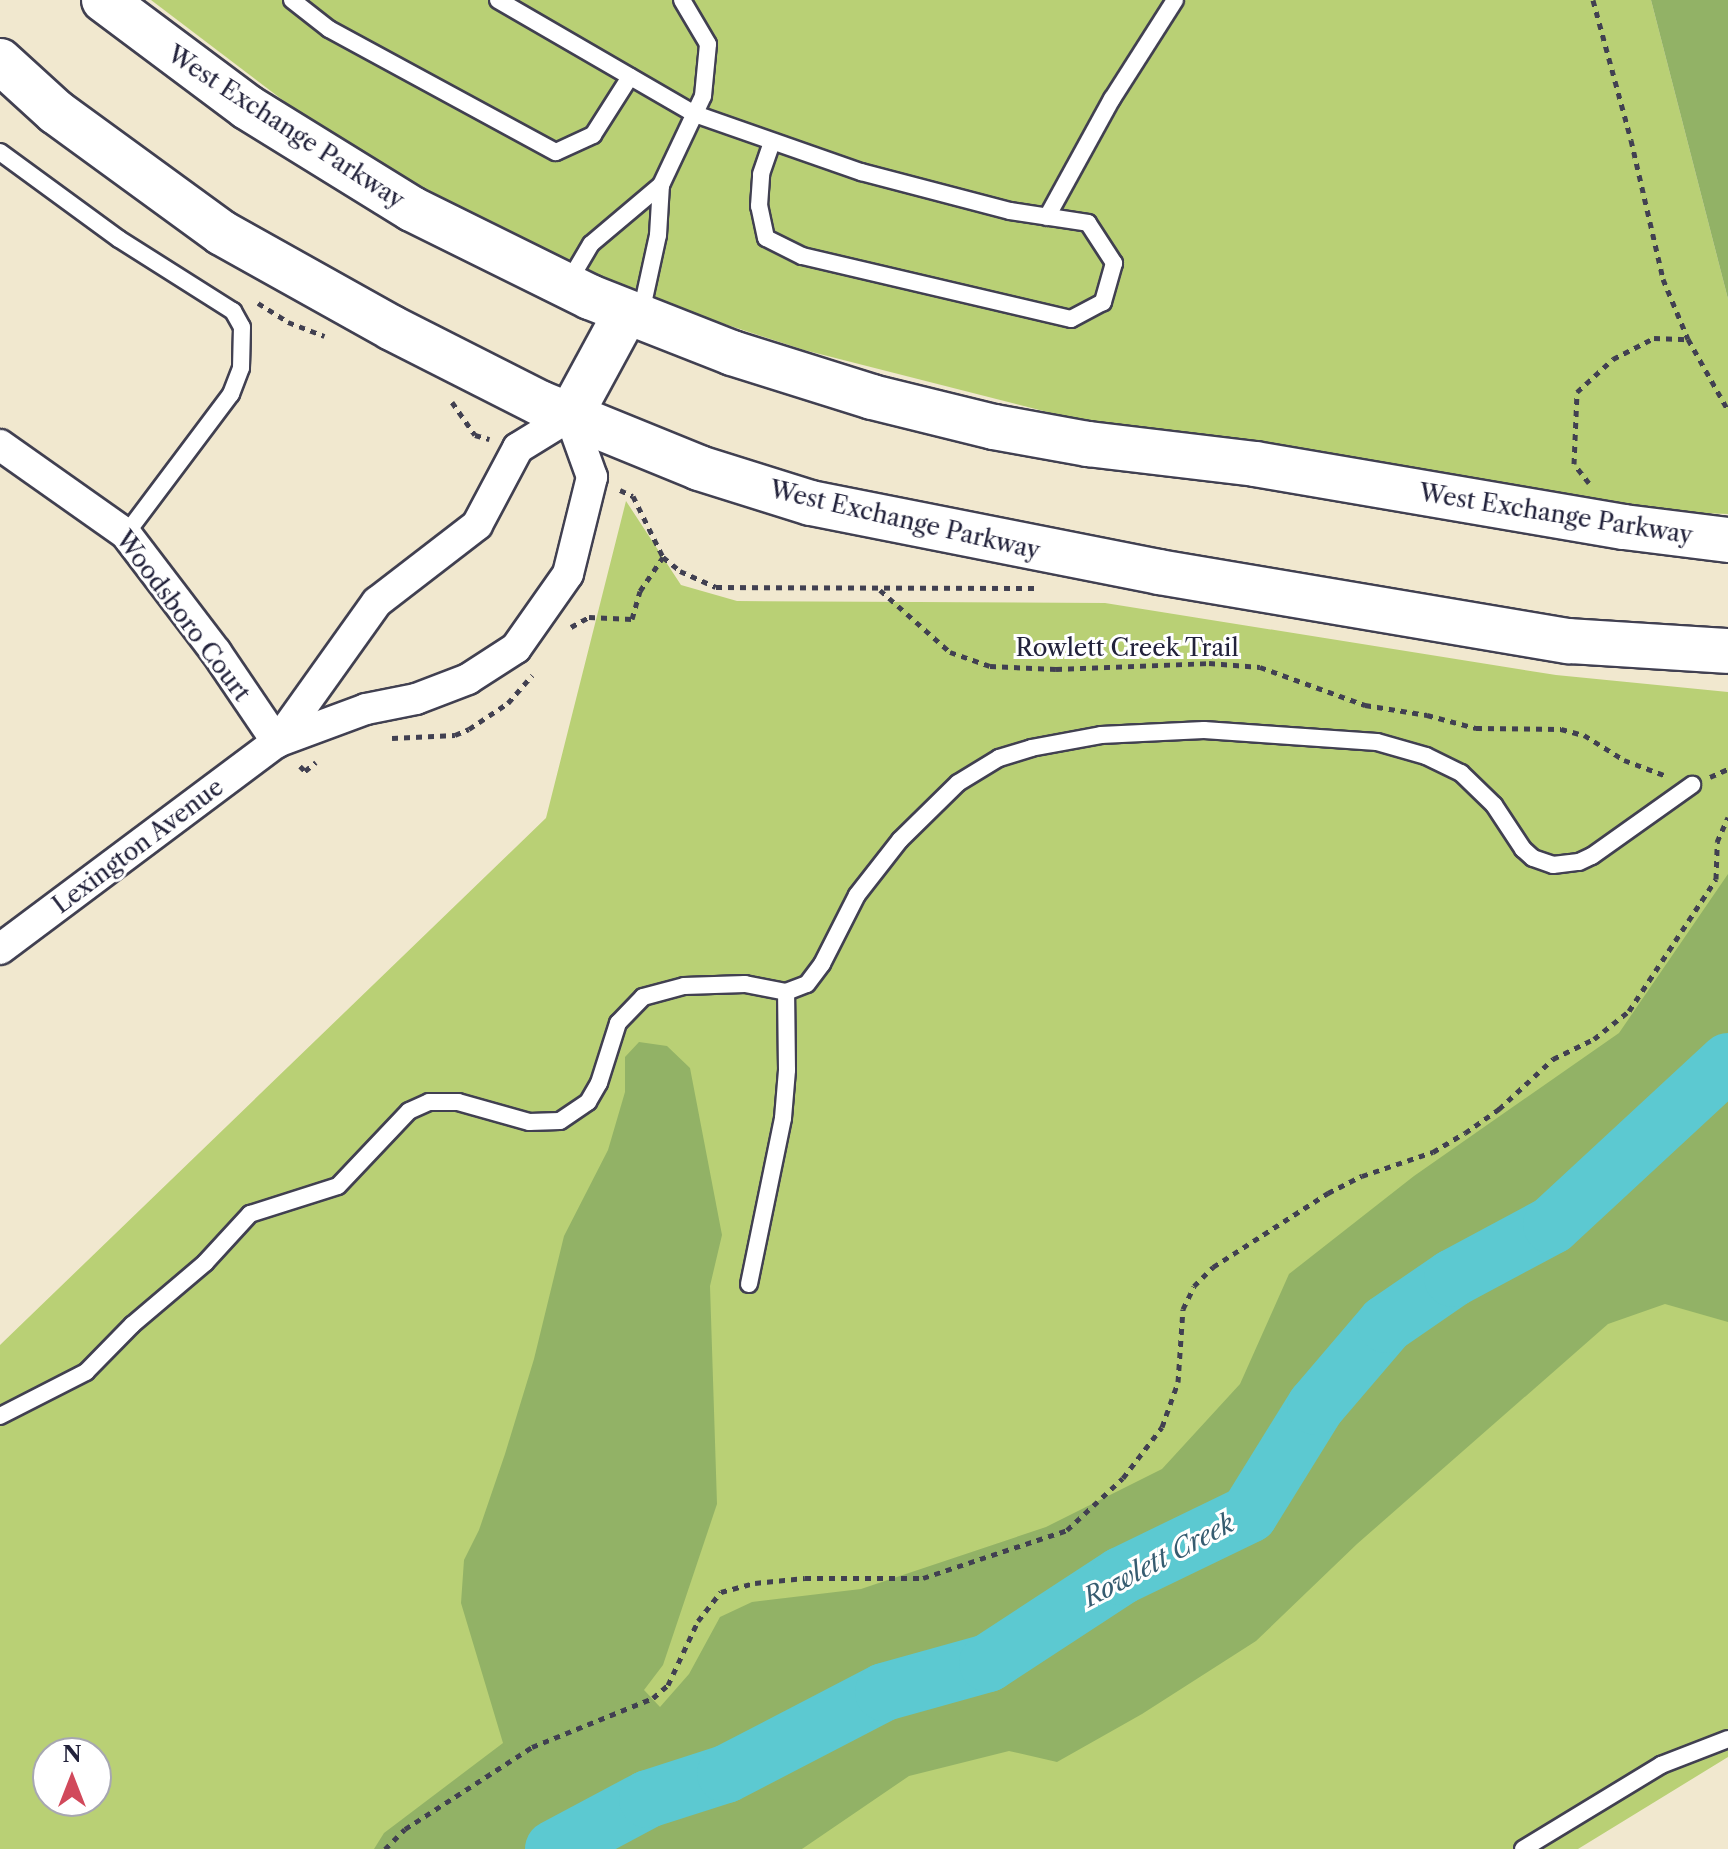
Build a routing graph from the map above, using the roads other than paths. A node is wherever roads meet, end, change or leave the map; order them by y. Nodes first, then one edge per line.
1 (104, 0) edge
2 (292, 0) edge
3 (498, 0) edge
4 (682, 0) edge
5 (1175, 0) edge
6 (0, 61) edge
7 (630, 77) junction
8 (695, 114) junction
9 (772, 142) junction
10 (0, 152) edge
11 (661, 185) junction
12 (1047, 217) junction
13 (566, 286) junction
14 (633, 316) junction
15 (570, 416) junction
16 (0, 445) edge
17 (126, 534) junction
18 (1728, 540) edge
19 (1728, 651) edge
20 (277, 742) junction
21 (1692, 785) road end
22 (0, 949) edge
23 (786, 992) junction
24 (749, 1284) dead end
25 (0, 1416) edge
26 (1728, 1739) edge
27 (1523, 1849) edge

1 - 13 main road, West Exchange Parkway
2 - 7 lane
3 - 7 lane
4 - 8 lane
5 - 12 lane
6 - 15 main road, West Exchange Parkway
7 - 8 lane
8 - 9 lane
8 - 11 lane
9 - 12 lane
9 - 12 lane
10 - 17 lane
11 - 13 lane
11 - 14 lane
13 - 14 main road, West Exchange Parkway
14 - 15 main road
14 - 18 main road, West Exchange Parkway
15 - 19 main road, West Exchange Parkway
15 - 20 street, Lexington Avenue
15 - 20 street, Lexington Avenue
16 - 17 street, Woodsboro Court
17 - 20 street, Woodsboro Court
20 - 22 street, Lexington Avenue
21 - 23 lane
23 - 24 lane
23 - 25 lane
26 - 27 lane

